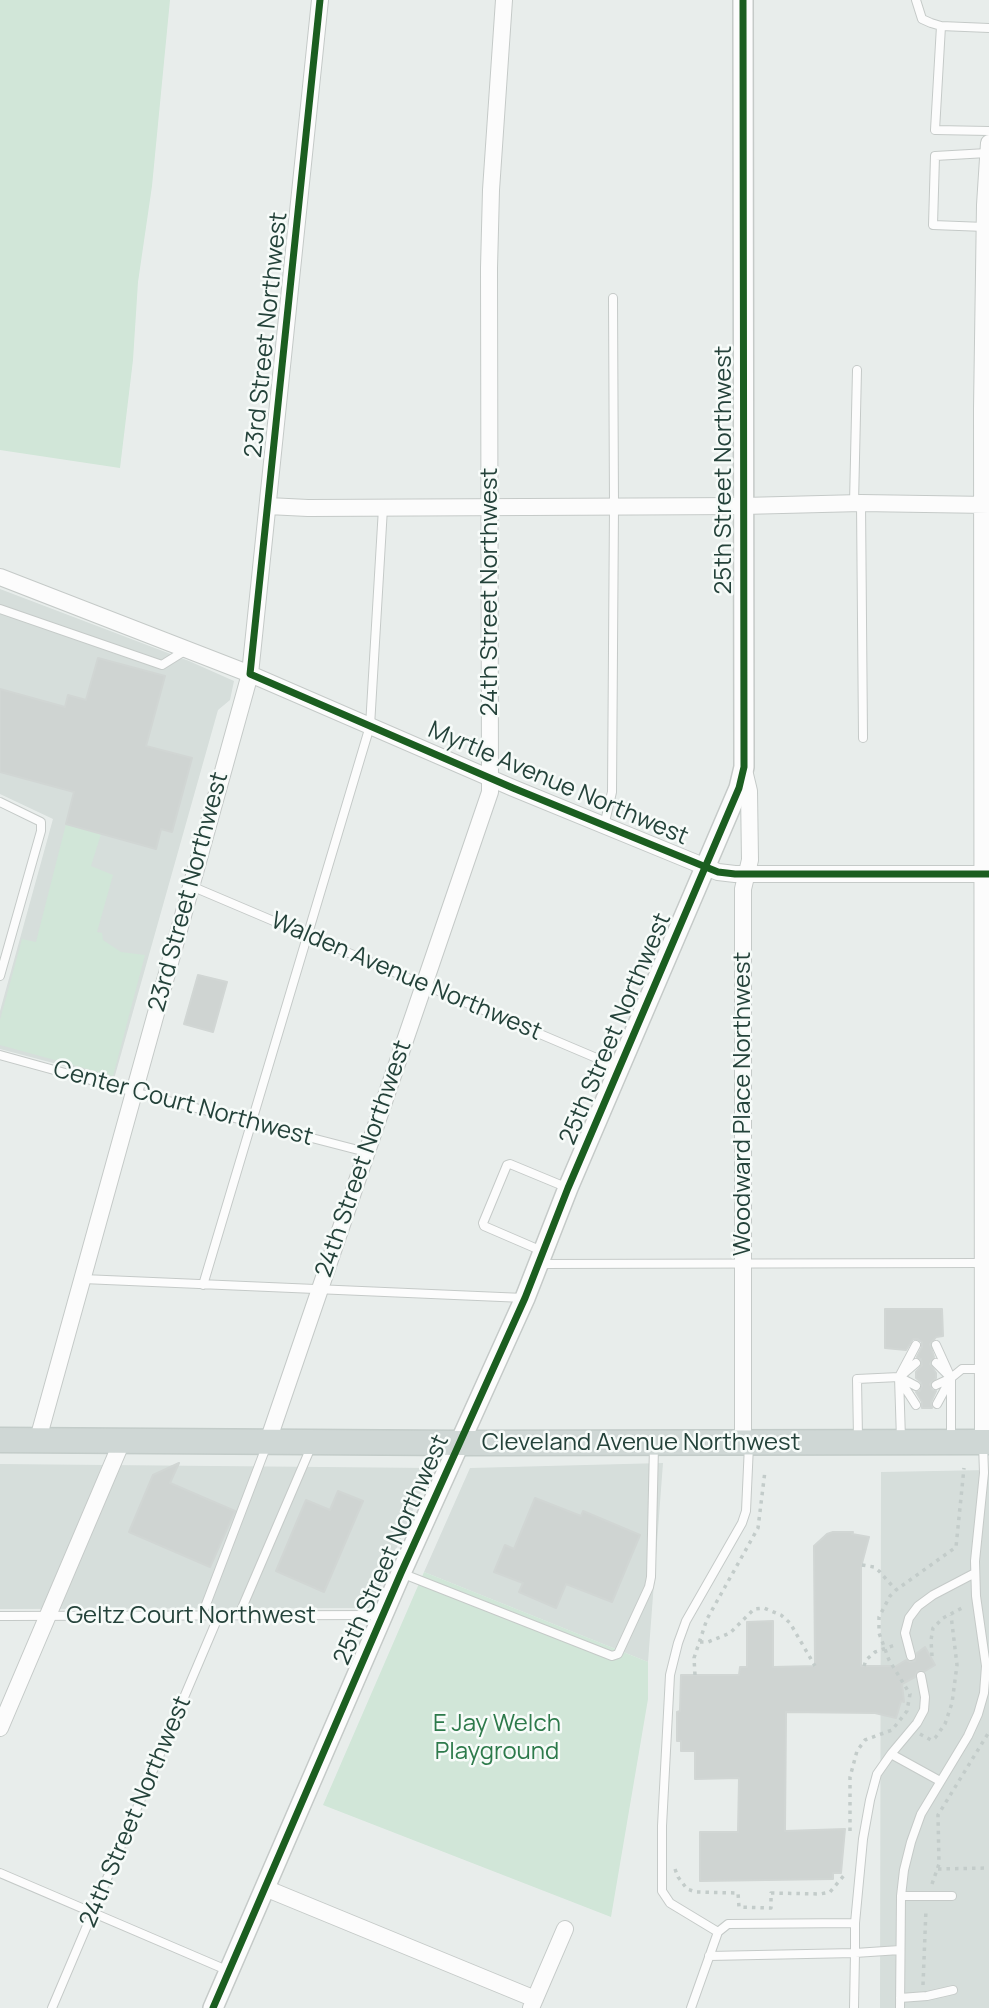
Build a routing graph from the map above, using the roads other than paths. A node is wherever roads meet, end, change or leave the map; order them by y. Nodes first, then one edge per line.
1 (320, 0) edge
2 (504, 0) edge
3 (743, 0) edge
4 (916, 0) edge
5 (941, 26) junction
6 (989, 28) edge
7 (989, 131) edge
8 (988, 148) edge
9 (987, 205) edge
10 (985, 226) junction
11 (613, 298) dead end
12 (986, 306) edge
13 (857, 370) dead end
14 (858, 503) junction
15 (986, 505) edge
16 (268, 506) junction
17 (614, 506) junction
18 (743, 506) junction
19 (489, 507) junction
20 (383, 508) junction
21 (0, 577) edge
22 (0, 609) edge
23 (187, 650) junction
24 (250, 674) junction
25 (370, 726) junction
26 (863, 738) dead end
27 (744, 767) junction
28 (491, 778) junction
29 (0, 802) edge
30 (604, 826) junction
31 (706, 867) junction
32 (746, 874) junction
33 (986, 874) edge
34 (191, 886) junction
35 (309, 935) junction
36 (0, 976) edge
37 (424, 985) junction
38 (0, 1055) edge
39 (621, 1068) junction
40 (134, 1093) junction
41 (251, 1123) junction
42 (366, 1152) junction
43 (568, 1188) junction
44 (541, 1258) junction
45 (986, 1263) edge
46 (743, 1264) junction
47 (83, 1279) junction
48 (203, 1285) junction
49 (320, 1289) junction
50 (525, 1298) junction
51 (916, 1345) dead end
52 (936, 1345) dead end
53 (916, 1363) dead end
54 (936, 1363) dead end
55 (983, 1369) junction
56 (899, 1377) junction
57 (951, 1378) junction
58 (936, 1385) dead end
59 (916, 1386) dead end
60 (937, 1404) dead end
61 (915, 1405) dead end
62 (38, 1439) junction
63 (123, 1439) junction
64 (0, 1440) edge
65 (268, 1441) junction
66 (314, 1441) junction
67 (746, 1442) junction
68 (859, 1442) junction
69 (901, 1442) junction
70 (951, 1442) junction
71 (986, 1442) edge
72 (461, 1443) junction
73 (654, 1443) junction
74 (401, 1573) junction
75 (975, 1573) junction
76 (202, 1615) junction
77 (219, 1615) junction
78 (239, 1615) junction
79 (383, 1615) junction
80 (0, 1616) edge
81 (48, 1616) junction
82 (911, 1656) dead end
83 (921, 1676) dead end
84 (0, 1728) edge
85 (891, 1754) junction
86 (940, 1780) junction
87 (0, 1872) edge
88 (265, 1888) junction
89 (901, 1896) junction
90 (952, 1896) dead end
91 (94, 1913) junction
92 (855, 1923) junction
93 (565, 1929) dead end
94 (718, 1932) junction
95 (900, 1950) junction
96 (855, 1952) junction
97 (709, 1956) junction
98 (229, 1971) junction
99 (953, 1990) dead end
100 (900, 1998) junction
101 (533, 2004) edge
102 (52, 2008) edge
103 (215, 2008) edge
104 (691, 2008) edge
105 (854, 2008) edge
106 (900, 2008) edge

1 - 16 street, 23rd Street Northwest
2 - 19 street, 24th Street Northwest
3 - 18 street, 25th Street Northwest
4 - 5 lane
5 - 6 lane
5 - 7 lane
8 - 9 street
8 - 10 lane
9 - 10 street
10 - 12 street
11 - 17 lane
12 - 15 street
13 - 14 lane
14 - 15 street
14 - 18 street
14 - 26 lane
15 - 33 street
16 - 20 street
16 - 24 street, 23rd Street Northwest
17 - 18 street
17 - 19 street
17 - 30 lane
18 - 27 street, 25th Street Northwest
19 - 20 street
19 - 28 street, 24th Street Northwest
20 - 25 lane
21 - 23 street, Myrtle Avenue Northwest
22 - 23 lane
23 - 24 street, Myrtle Avenue Northwest
24 - 25 street, Myrtle Avenue Northwest
24 - 34 street, 23rd Street Northwest
25 - 28 street, Myrtle Avenue Northwest
25 - 35 lane
27 - 31 street, 25th Street Northwest
27 - 32 street, Woodward Place Northwest
28 - 30 street, Myrtle Avenue Northwest
28 - 37 street, 24th Street Northwest
29 - 36 lane
30 - 31 street, Myrtle Avenue Northwest
31 - 32 street, Myrtle Avenue Northwest
31 - 39 street, 25th Street Northwest
32 - 33 street, Myrtle Avenue Northwest
32 - 46 street, Woodward Place Northwest
33 - 45 street
34 - 35 lane, Walden Avenue Northwest
34 - 40 street, 23rd Street Northwest
35 - 37 lane, Walden Avenue Northwest
35 - 41 lane
37 - 39 lane, Walden Avenue Northwest
37 - 42 street, 24th Street Northwest
38 - 40 lane, Center Court Northwest
39 - 43 street, 25th Street Northwest
40 - 41 lane, Center Court Northwest
40 - 47 street, 23rd Street Northwest
41 - 42 lane, Center Court Northwest
41 - 48 lane
42 - 49 street, 24th Street Northwest
43 - 44 street, 25th Street Northwest
43 - 44 lane
44 - 46 lane
44 - 50 street, 25th Street Northwest
45 - 46 lane
45 - 55 street
46 - 67 street, Woodward Place Northwest
47 - 48 lane
47 - 62 street, 23rd Street Northwest
48 - 49 lane
49 - 50 lane
49 - 65 street, 24th Street Northwest
50 - 72 street, 25th Street Northwest
51 - 56 lane
52 - 57 lane
53 - 56 lane
54 - 57 lane
55 - 57 lane
55 - 71 street
56 - 59 lane
56 - 61 lane
56 - 68 lane
56 - 69 lane
57 - 58 lane
57 - 60 lane
57 - 70 lane
62 - 63 main road, Cleveland Avenue Northwest
62 - 64 main road, Cleveland Avenue Northwest
63 - 65 main road, Cleveland Avenue Northwest
63 - 81 street
65 - 66 main road, Cleveland Avenue Northwest
65 - 76 lane
66 - 72 main road, Cleveland Avenue Northwest
66 - 78 lane
67 - 68 main road, Cleveland Avenue Northwest
67 - 73 main road, Cleveland Avenue Northwest
67 - 94 lane
68 - 69 main road, Cleveland Avenue Northwest
69 - 70 main road, Cleveland Avenue Northwest
70 - 71 main road, Cleveland Avenue Northwest
71 - 75 lane
72 - 73 main road, Cleveland Avenue Northwest
72 - 74 street, 25th Street Northwest
73 - 74 lane
74 - 79 street, 25th Street Northwest
75 - 82 lane
75 - 86 lane
76 - 77 lane, Geltz Court Northwest
76 - 81 lane, Geltz Court Northwest
77 - 78 lane, Geltz Court Northwest
77 - 91 lane, 24th Street Northwest
78 - 79 lane, Geltz Court Northwest
79 - 88 street, 25th Street Northwest
80 - 81 lane, Geltz Court Northwest
81 - 84 street
83 - 85 lane
85 - 86 lane
85 - 92 lane
86 - 89 lane
87 - 91 lane
88 - 98 street, 25th Street Northwest
88 - 101 street
89 - 90 lane
89 - 95 lane
91 - 98 lane
91 - 102 lane, 24th Street Northwest
92 - 94 lane
92 - 96 lane
93 - 101 street
94 - 97 lane
95 - 96 lane
95 - 100 lane
96 - 97 lane
96 - 105 lane
97 - 104 lane
98 - 103 street, 25th Street Northwest
99 - 100 lane
100 - 106 lane

